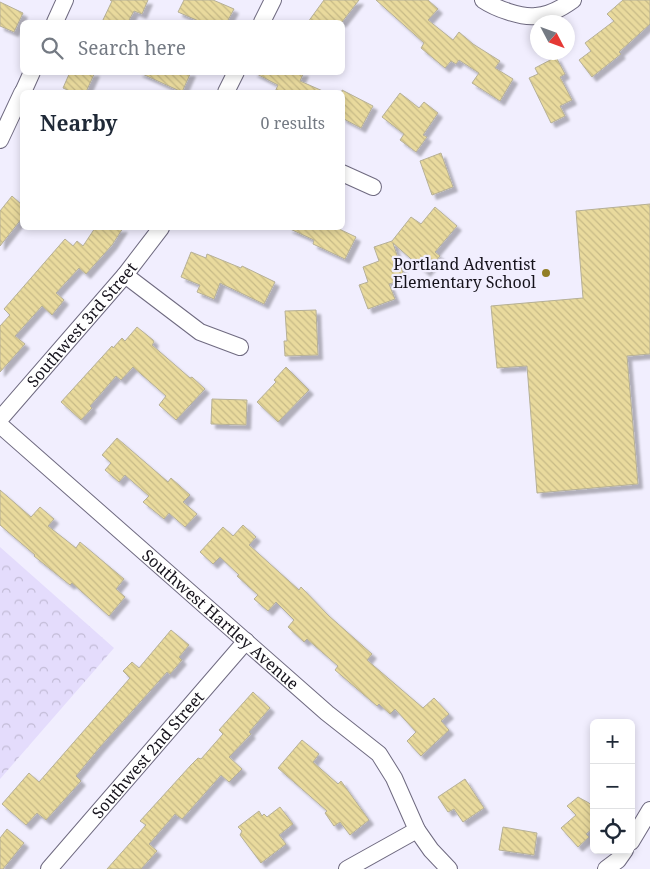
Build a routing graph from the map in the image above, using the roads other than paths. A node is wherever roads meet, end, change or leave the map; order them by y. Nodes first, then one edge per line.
1 (65, 0) edge
2 (273, 0) edge
3 (483, 0) edge
4 (573, 0) edge
5 (55, 20) edge
6 (263, 20) edge
7 (31, 75) edge
8 (234, 75) edge
9 (24, 90) edge
10 (227, 90) edge
11 (20, 99) edge
12 (0, 140) edge
13 (345, 174) edge
14 (373, 188) dead end
15 (159, 230) edge
16 (125, 275) junction
17 (240, 346) dead end
18 (0, 419) edge
19 (0, 425) edge
20 (246, 641) junction
21 (650, 810) edge
22 (417, 830) junction
23 (635, 835) edge
24 (622, 854) edge
25 (49, 869) edge
26 (347, 869) edge
27 (449, 869) edge
28 (606, 869) edge

1 - 5 street
2 - 6 street
3 - 4 street
7 - 9 street
8 - 10 street
11 - 12 street
13 - 14 street
15 - 16 street, Southwest 3rd Street
16 - 17 street
16 - 18 street, Southwest 3rd Street
19 - 20 street, Southwest Hartley Avenue
20 - 22 street, Southwest Hartley Avenue
20 - 25 street, Southwest 2nd Street
21 - 23 street
22 - 26 street
22 - 27 street, Southwest Hartley Avenue
24 - 28 street

